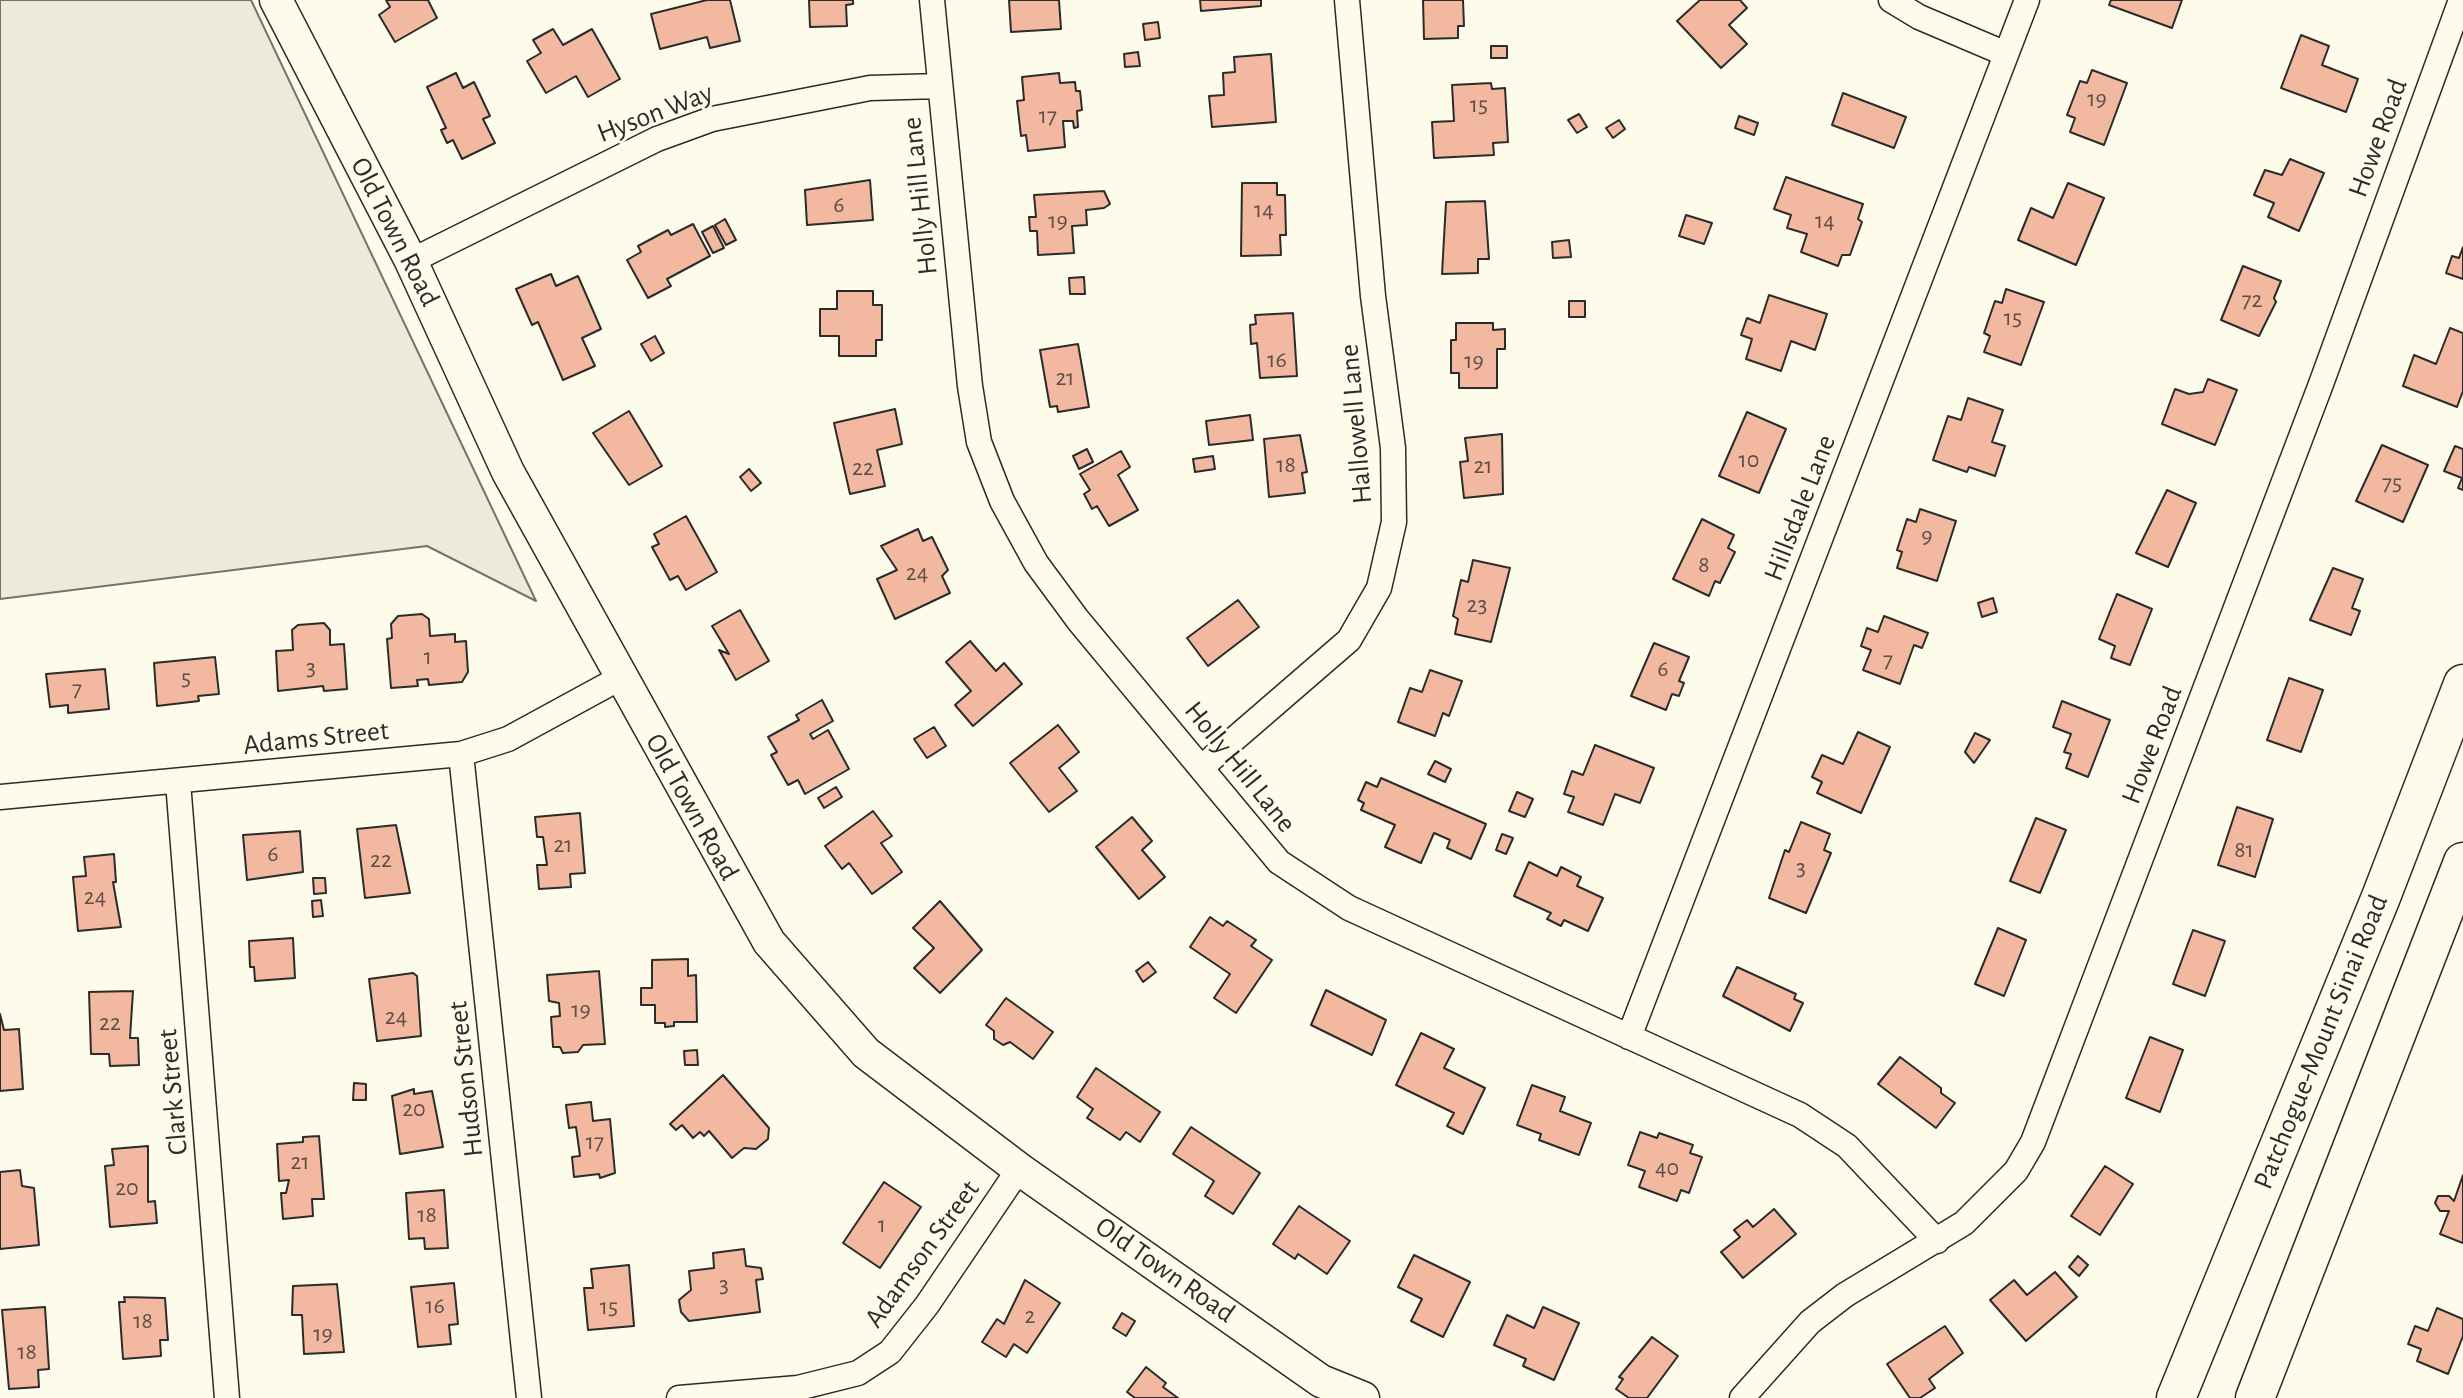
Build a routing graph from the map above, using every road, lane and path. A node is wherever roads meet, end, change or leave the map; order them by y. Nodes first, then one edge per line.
1 (276, 0) edge
2 (932, 0) edge
3 (1347, 0) edge
4 (1891, 0) edge
5 (2027, 0) edge
6 (2457, 1) edge
7 (2006, 54) junction
8 (939, 86) junction
9 (411, 261) junction
10 (620, 678) junction
11 (2463, 684) edge
12 (461, 754) junction
13 (1202, 767) junction
14 (178, 782) junction
15 (0, 797) edge
16 (2463, 862) edge
17 (1629, 1037) junction
18 (1019, 1169) junction
19 (1937, 1241) junction
20 (786, 1394) edge
21 (227, 1398) edge
22 (529, 1398) edge
23 (679, 1398) edge
24 (1363, 1398) edge
25 (1742, 1398) edge
26 (2176, 1398) edge
27 (2255, 1398) edge

1 - 9 main road, Old Town Road
2 - 8 street, Holly Hill Lane
3 - 13 street, Hallowell Lane
4 - 7 street
5 - 7 street, Hillsdale Lane
6 - 19 street, Howe Road
7 - 17 street, Hillsdale Lane
8 - 9 street, Hyson Way
8 - 13 street, Holly Hill Lane
9 - 10 main road, Old Town Road
10 - 12 street, Adams Street
10 - 18 main road, Old Town Road
11 - 26 highway, Patchogue-Mount Sinai Road
12 - 14 street, Adams Street
12 - 22 street, Hudson Street
13 - 17 street, Holly Hill Lane
14 - 15 street, Adams Street
14 - 21 street, Clark Street
16 - 27 highway
17 - 19 street, Holly Hill Lane
18 - 20 street, Adamson Street
18 - 24 main road, Old Town Road
19 - 25 street, Howe Road
20 - 23 street, Adamson Street

